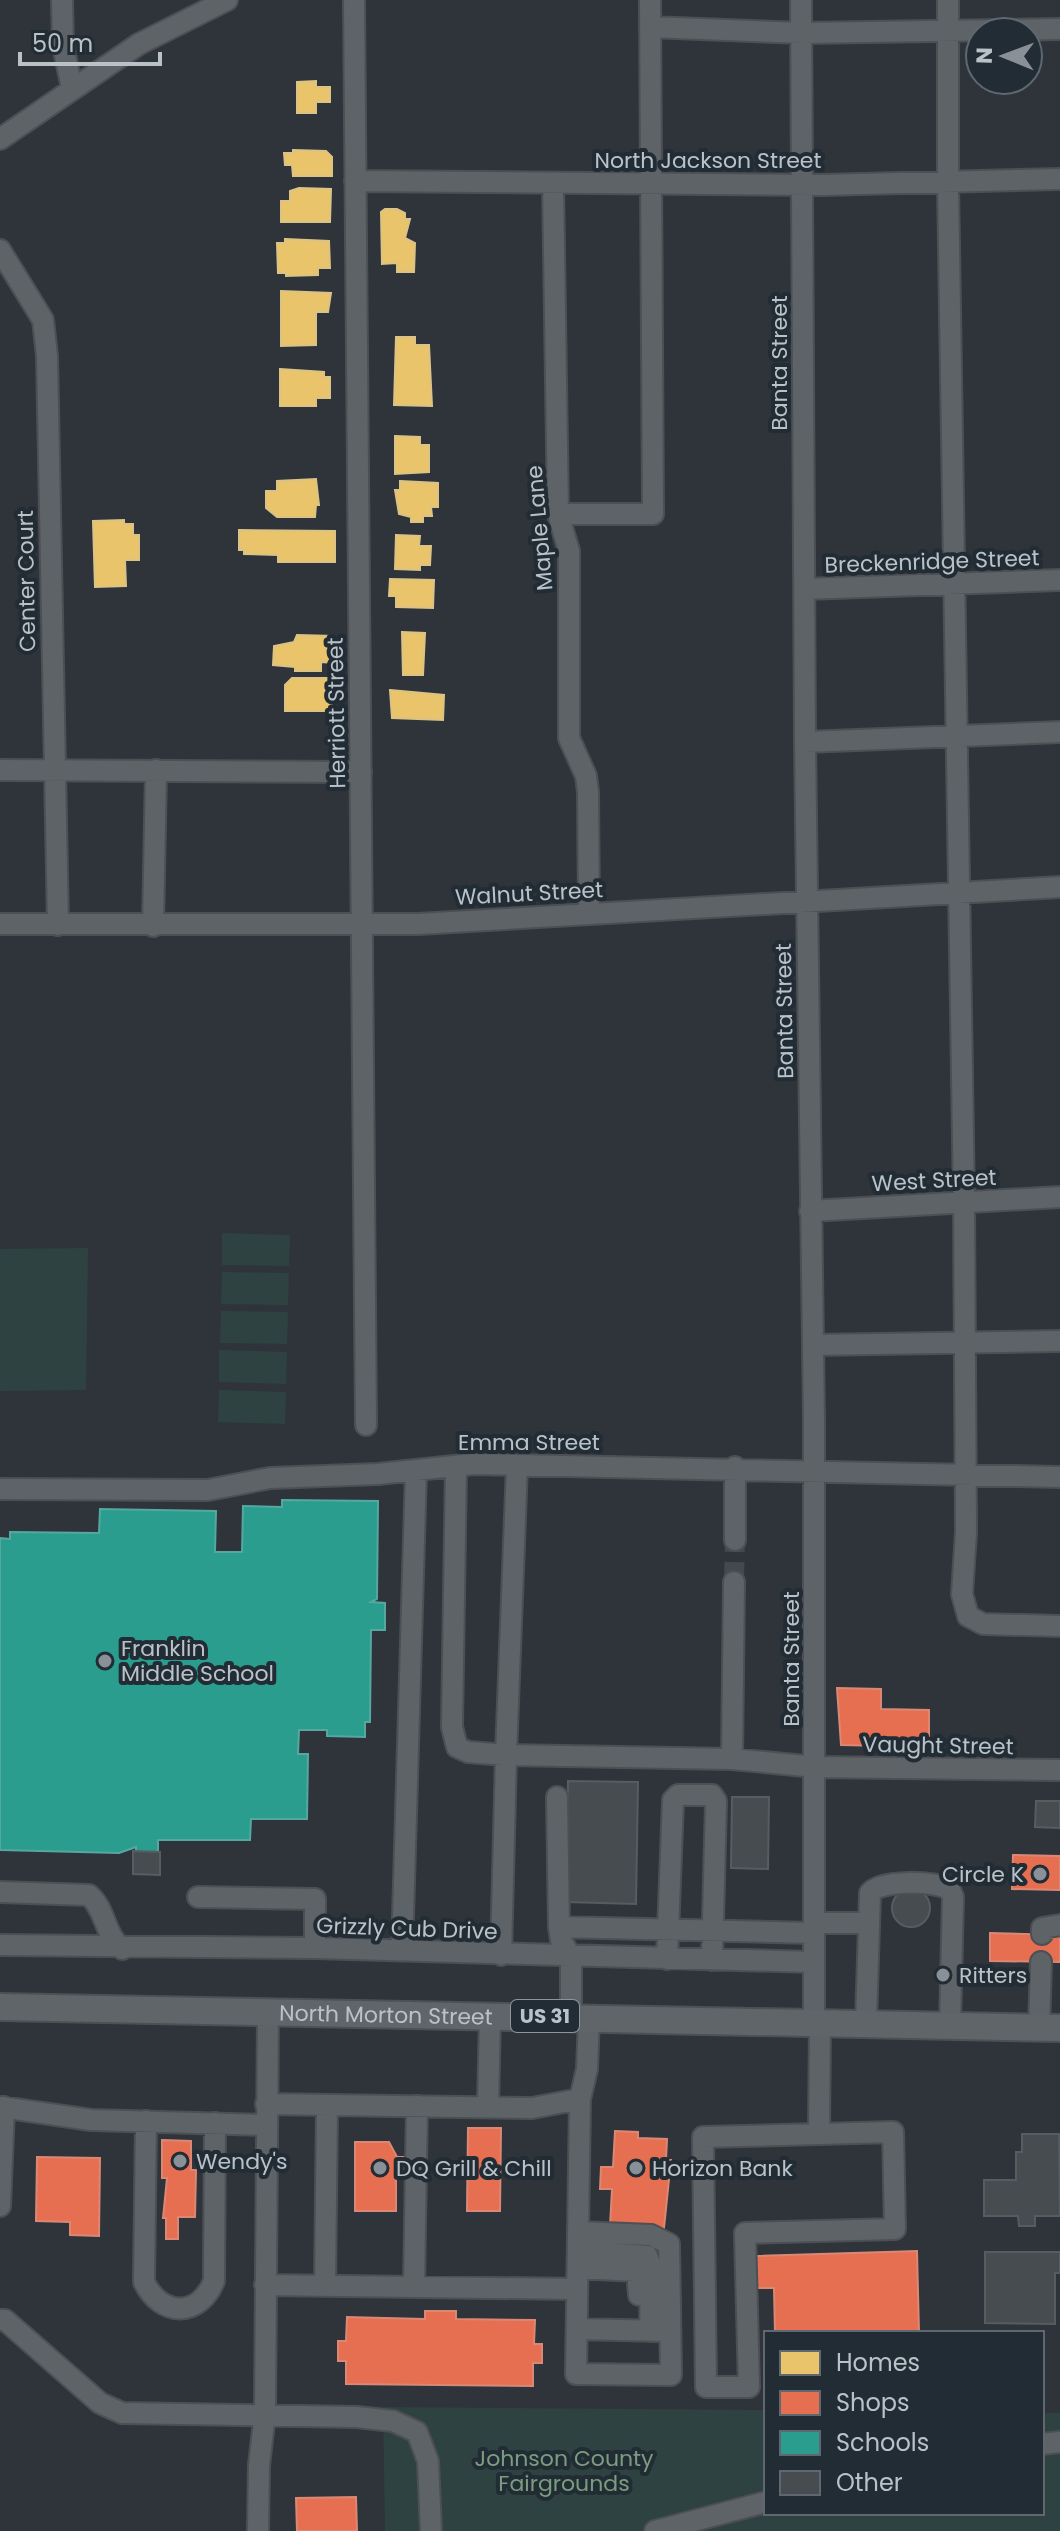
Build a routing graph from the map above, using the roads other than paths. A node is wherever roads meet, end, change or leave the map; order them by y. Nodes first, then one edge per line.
1 (62, 0) edge
2 (227, 0) edge
3 (354, 0) edge
4 (650, 0) edge
5 (801, 0) edge
6 (948, 0) edge
7 (650, 27) junction
8 (1060, 29) edge
9 (949, 32) junction
10 (802, 33) junction
11 (72, 88) junction
12 (0, 139) edge
13 (1060, 179) edge
14 (355, 181) junction
15 (553, 183) junction
16 (653, 183) junction
17 (948, 183) junction
18 (802, 185) junction
19 (0, 250) edge
20 (558, 514) junction
21 (1060, 580) edge
22 (957, 584) junction
23 (805, 589) junction
24 (1060, 732) edge
25 (958, 736) junction
26 (805, 742) junction
27 (0, 770) edge
28 (156, 770) junction
29 (56, 771) junction
30 (361, 772) junction
31 (1060, 887) edge
32 (960, 895) junction
33 (808, 903) junction
34 (589, 913) junction
35 (0, 924) edge
36 (58, 925) junction
37 (362, 925) junction
38 (153, 926) junction
39 (1060, 1197) edge
40 (964, 1202) junction
41 (810, 1211) junction
42 (964, 1341) junction
43 (1060, 1341) edge
44 (813, 1345) junction
45 (366, 1425) dead end
46 (517, 1465) junction
47 (456, 1466) junction
48 (735, 1467) junction
49 (416, 1470) junction
50 (814, 1472) junction
51 (965, 1476) junction
52 (1060, 1477) edge
53 (0, 1489) edge
54 (735, 1540) tunnel mouth
55 (734, 1582) tunnel mouth
56 (1060, 1626) edge
57 (506, 1755) junction
58 (732, 1759) junction
59 (816, 1767) junction
60 (1060, 1770) edge
61 (557, 1797) dead end
62 (0, 1892) edge
63 (198, 1897) dead end
64 (867, 1923) junction
65 (559, 1927) junction
66 (813, 1928) junction
67 (669, 1929) junction
68 (713, 1930) junction
69 (0, 1945) edge
70 (315, 1948) junction
71 (122, 1949) junction
72 (402, 1951) junction
73 (501, 1955) junction
74 (571, 1957) junction
75 (667, 1959) junction
76 (712, 1960) junction
77 (813, 1962) junction
78 (1041, 1962) dead end
79 (0, 2007) edge
80 (268, 2011) junction
81 (490, 2015) junction
82 (580, 2017) junction
83 (817, 2022) junction
84 (866, 2023) junction
85 (950, 2025) junction
86 (1050, 2028) edge
87 (580, 2099) junction
88 (327, 2105) junction
89 (417, 2106) junction
90 (2, 2107) edge
91 (488, 2107) junction
92 (266, 2114) junction
93 (146, 2121) junction
94 (215, 2123) junction
95 (819, 2134) junction
96 (0, 2206) edge
97 (578, 2248) junction
98 (265, 2285) junction
99 (325, 2286) junction
100 (414, 2286) junction
101 (577, 2289) junction
102 (0, 2320) edge
103 (577, 2329) junction
104 (655, 2331) junction
105 (265, 2413) junction
106 (764, 2503) edge
107 (258, 2531) edge
108 (431, 2531) edge
109 (655, 2531) edge

1 - 11 street
2 - 11 street
3 - 14 street, Herriott Street
4 - 7 street
5 - 10 street, Banta Street
6 - 9 street
7 - 10 street
7 - 16 street
8 - 9 street
9 - 10 street
9 - 17 street
10 - 18 street, Banta Street
11 - 12 street
13 - 17 street, North Jackson Street
14 - 15 street, North Jackson Street
14 - 30 street, Herriott Street
15 - 16 street, North Jackson Street
15 - 20 street, Maple Lane
16 - 18 street, North Jackson Street
16 - 20 street
17 - 18 street, North Jackson Street
17 - 22 street
18 - 23 street, Banta Street
19 - 29 street, Center Court
20 - 34 street, Maple Lane
21 - 22 street, Breckenridge Street
22 - 23 street, Breckenridge Street
22 - 25 street
23 - 26 street, Banta Street
24 - 25 street
25 - 26 street
25 - 32 street
26 - 33 street, Banta Street
27 - 29 street
28 - 29 street
28 - 30 street
28 - 38 street
29 - 36 street, Center Court
30 - 37 street, Herriott Street
31 - 32 street, Walnut Street
32 - 33 street, Walnut Street
32 - 40 street
33 - 34 street, Walnut Street
33 - 41 street, Banta Street
34 - 37 street, Walnut Street
35 - 36 street, Walnut Street
36 - 38 street, Walnut Street
37 - 38 street, Walnut Street
37 - 45 street, Herriott Street
39 - 40 street, West Street
40 - 41 street, West Street
40 - 42 street
41 - 44 street, Banta Street
42 - 43 street
42 - 44 street
42 - 51 street
44 - 50 street, Banta Street
46 - 47 street, Emma Street
46 - 48 street, Emma Street
46 - 57 street
47 - 49 street, Emma Street
47 - 57 street, Vaught Street
48 - 50 street, Emma Street
48 - 54 street
49 - 53 street, Emma Street
49 - 72 street
50 - 51 street, Emma Street
50 - 59 street, Banta Street
51 - 52 street, Emma Street
51 - 56 street
55 - 58 street
57 - 58 street, Vaught Street
57 - 73 street
58 - 59 street, Vaught Street
59 - 60 street, Vaught Street
59 - 66 street, Banta Street
61 - 65 street
62 - 71 street
63 - 70 street
64 - 66 street
64 - 84 street
64 - 85 street
65 - 67 street
65 - 74 street
66 - 68 street
66 - 77 street, Banta Street
67 - 68 street
67 - 68 street
67 - 75 street
68 - 76 street
69 - 71 street, Grizzly Cub Drive
70 - 71 street, Grizzly Cub Drive
70 - 72 street, Grizzly Cub Drive
72 - 73 street, Grizzly Cub Drive
73 - 74 street, Grizzly Cub Drive
74 - 75 street, Grizzly Cub Drive
74 - 82 street
75 - 76 street, Grizzly Cub Drive
76 - 77 street, Grizzly Cub Drive
77 - 83 street, Banta Street
78 - 86 street
79 - 80 main road, North Morton Street / US 31
80 - 81 main road, North Morton Street / US 31
80 - 92 street
81 - 82 main road, North Morton Street / US 31
81 - 91 street
82 - 83 main road, North Morton Street / US 31
82 - 87 street
83 - 84 main road, North Morton Street / US 31
83 - 95 street, Banta Street
84 - 85 main road, North Morton Street / US 31
85 - 86 main road, North Morton Street / US 31
87 - 91 street
87 - 97 street
88 - 89 street
88 - 92 street
88 - 99 street
89 - 91 street
89 - 100 street
90 - 93 street
90 - 96 street
92 - 94 street
92 - 98 street
93 - 94 street
93 - 94 street
95 - 95 street
97 - 101 street
97 - 104 street
97 - 104 street
98 - 99 street
98 - 105 street
99 - 100 street
100 - 101 street
101 - 103 street
102 - 105 street
103 - 104 street
103 - 104 street
105 - 107 street
105 - 108 street
106 - 109 street

